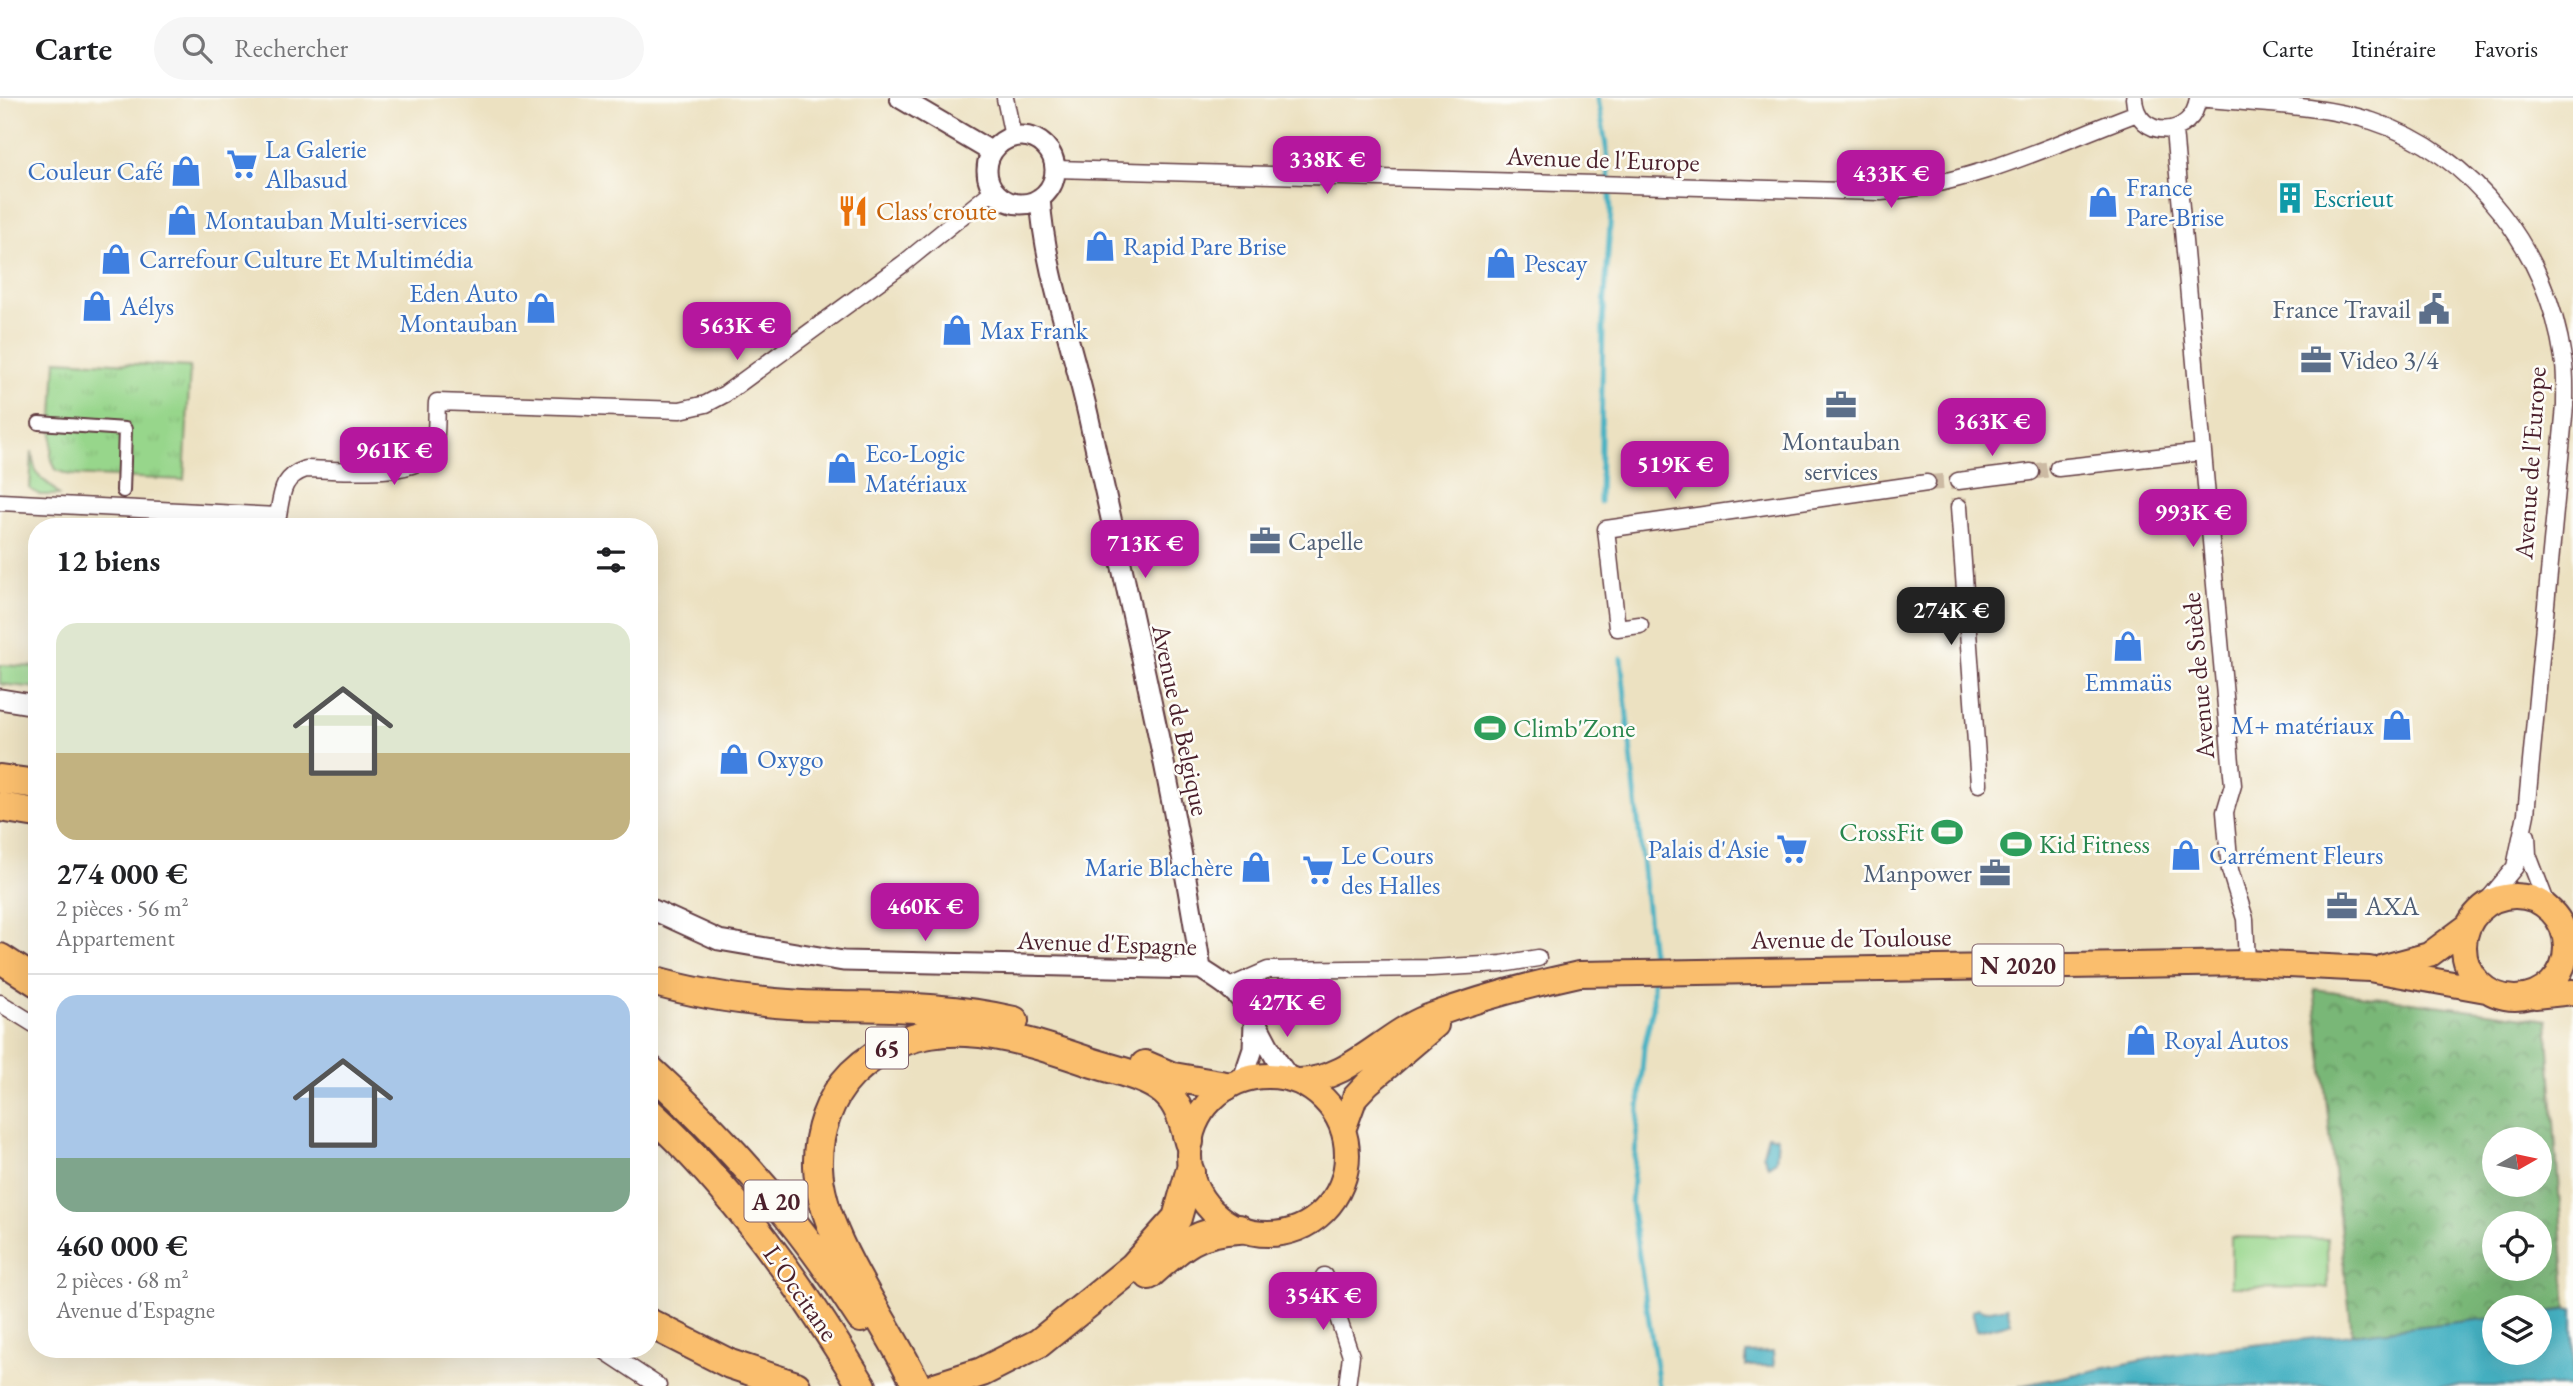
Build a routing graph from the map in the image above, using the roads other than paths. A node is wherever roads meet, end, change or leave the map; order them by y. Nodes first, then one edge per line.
1 (900, 98) edge
2 (1005, 98) edge
3 (2198, 98) edge
4 (2136, 105) edge
5 (2174, 130) junction
6 (1013, 137) junction
7 (992, 152) junction
8 (1055, 169) junction
9 (994, 190) junction
10 (1040, 198) junction
11 (2568, 358) edge
12 (39, 424) dead end
13 (2202, 452) junction
14 (2058, 468) tunnel mouth
15 (2031, 472) tunnel mouth
16 (1958, 481) dead end
17 (1927, 483) tunnel mouth
18 (123, 491) dead end
19 (0, 502) edge
20 (1959, 507) tunnel mouth
21 (1640, 625) dead end
22 (0, 699) edge
23 (28, 704) edge
24 (0, 779) edge
25 (28, 783) edge
26 (1979, 784) dead end
27 (0, 807) edge
28 (28, 812) edge
29 (2526, 814) junction
30 (2548, 907) junction
31 (658, 912) edge
32 (2475, 916) junction
33 (2569, 939) edge
34 (0, 958) edge
35 (1538, 958) dead end
36 (2247, 963) junction
37 (1201, 969) junction
38 (2369, 970) junction
39 (28, 976) edge
40 (658, 982) edge
41 (1229, 987) junction
42 (2486, 990) junction
43 (2573, 992) edge
44 (2527, 997) junction
45 (0, 1003) edge
46 (1465, 1007) junction
47 (28, 1020) edge
48 (1254, 1023) junction
49 (658, 1077) edge
50 (1294, 1080) junction
51 (1235, 1083) junction
52 (658, 1121) edge
53 (1343, 1130) junction
54 (1189, 1142) junction
55 (1190, 1172) junction
56 (1240, 1229) junction
57 (1324, 1276) dead end
58 (658, 1327) edge
59 (658, 1345) edge
60 (891, 1350) junction
61 (616, 1358) edge
62 (658, 1386) edge
63 (747, 1386) edge
64 (796, 1386) edge
65 (862, 1386) edge
66 (903, 1386) edge
67 (917, 1386) edge
68 (938, 1386) edge
69 (991, 1386) edge
70 (1347, 1386) edge

1 - 7 street
2 - 6 street
3 - 5 street
3 - 11 street, Avenue de l'Europe
4 - 5 street
4 - 8 street, Avenue de l'Europe
5 - 13 street, Avenue de Suède
6 - 7 street
6 - 8 street
7 - 9 street
8 - 10 street
9 - 10 street
9 - 19 street
10 - 37 street, Avenue de Belgique
11 - 29 street, Avenue de l'Europe
12 - 18 street
13 - 14 street
13 - 36 street, Avenue de Suède
15 - 16 street
17 - 21 street
20 - 26 street
22 - 23 street
24 - 25 highway
27 - 28 highway
29 - 30 street, Avenue de l'Europe
29 - 32 street, Avenue de l'Europe
30 - 32 main road
30 - 33 main road
31 - 37 street, Avenue d'Espagne
32 - 38 main road, Avenue de Toulouse
32 - 42 main road
33 - 44 main road
34 - 39 highway
35 - 41 street
36 - 38 main road, Avenue de Toulouse / N 2020
36 - 46 main road, Avenue de Toulouse / N 2020
37 - 41 street, Avenue d'Espagne
38 - 42 main road, Avenue de Toulouse
40 - 51 highway, 65
41 - 48 street, Avenue d'Espagne
42 - 44 main road
43 - 44 main road
45 - 47 street
46 - 50 main road, Avenue de Toulouse / N 2020
46 - 53 main road, Avenue de Toulouse / N 2020
48 - 50 street, Avenue d'Espagne
48 - 51 street
49 - 60 highway, L'Occitane / A 20
50 - 51 main road
50 - 53 main road
51 - 54 main road
52 - 65 highway, L'Occitane / A 20
53 - 56 main road
54 - 55 main road
54 - 60 highway, 65
55 - 56 main road
55 - 68 highway
56 - 69 highway
57 - 70 street
58 - 64 highway
59 - 63 highway
60 - 66 highway, A 20
60 - 67 highway
61 - 62 street

